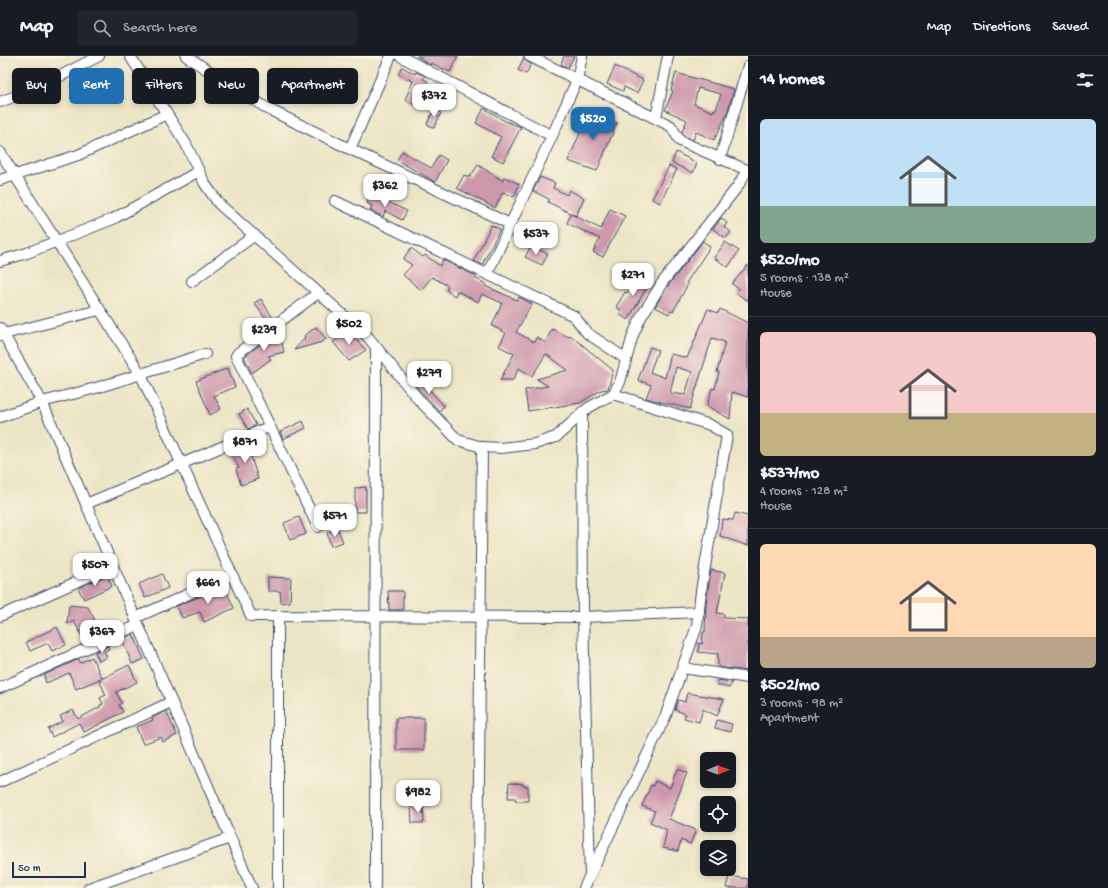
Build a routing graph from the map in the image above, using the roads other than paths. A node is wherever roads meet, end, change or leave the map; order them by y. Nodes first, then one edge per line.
1 (99, 56) edge
2 (130, 56) edge
3 (186, 56) edge
4 (391, 56) edge
5 (400, 56) edge
6 (529, 56) edge
7 (582, 56) edge
8 (668, 56) edge
9 (748, 66) edge
10 (577, 80) junction
11 (0, 102) edge
12 (168, 114) junction
13 (656, 118) junction
14 (552, 136) junction
15 (350, 149) junction
16 (0, 152) edge
17 (720, 159) junction
18 (747, 170) edge
19 (199, 171) junction
20 (15, 175) junction
21 (0, 180) edge
22 (335, 201) dead end
23 (510, 224) junction
24 (254, 235) junction
25 (57, 242) junction
26 (0, 261) edge
27 (486, 274) junction
28 (192, 281) dead end
29 (318, 293) junction
30 (99, 310) junction
31 (1, 332) edge
32 (376, 348) junction
33 (205, 354) dead end
34 (626, 359) junction
35 (140, 373) junction
36 (613, 394) junction
37 (42, 402) junction
38 (582, 412) junction
39 (0, 417) edge
40 (269, 427) junction
41 (482, 447) junction
42 (181, 463) junction
43 (86, 504) junction
44 (318, 527) dead end
45 (112, 566) junction
46 (231, 575) junction
47 (699, 612) junction
48 (0, 616) edge
49 (278, 616) junction
50 (583, 616) junction
51 (376, 617) junction
52 (480, 617) junction
53 (137, 621) junction
54 (683, 668) junction
55 (748, 678) edge
56 (0, 688) edge
57 (171, 702) junction
58 (0, 782) edge
59 (230, 838) junction
60 (590, 877) junction
61 (89, 888) edge
62 (252, 888) edge
63 (278, 888) edge
64 (375, 888) edge
65 (478, 888) edge
66 (584, 888) edge

1 - 11 street
2 - 12 street
3 - 15 street
4 - 15 street
5 - 14 street
6 - 10 street
7 - 10 street
8 - 13 street
9 - 17 street
10 - 13 street
10 - 14 street
12 - 19 street
12 - 20 street
13 - 17 street
14 - 23 street
15 - 23 street
16 - 20 street
17 - 18 street
18 - 34 street
19 - 24 street
19 - 25 street
20 - 21 street
20 - 25 street
22 - 27 street
23 - 27 street
24 - 28 street
24 - 29 street
25 - 26 street
25 - 30 street
27 - 34 street
29 - 32 street
29 - 40 street
30 - 31 street
30 - 35 street
31 - 37 street
32 - 41 street
32 - 51 street
33 - 35 street
34 - 36 street
35 - 37 street
35 - 42 street
36 - 38 street
36 - 47 street
37 - 39 street
37 - 43 street
38 - 41 street
38 - 50 street
40 - 42 street
40 - 44 street
41 - 52 street
42 - 43 street
42 - 46 street
43 - 45 street
45 - 48 street
45 - 53 street
46 - 49 street
46 - 53 street
47 - 50 street
47 - 54 street
49 - 51 street
49 - 63 street
50 - 52 street
50 - 60 street
51 - 52 street
51 - 64 street
52 - 65 street
53 - 56 street
53 - 57 street
54 - 55 street
54 - 60 street
57 - 58 street
57 - 59 street
59 - 61 street
59 - 62 street
60 - 66 street

